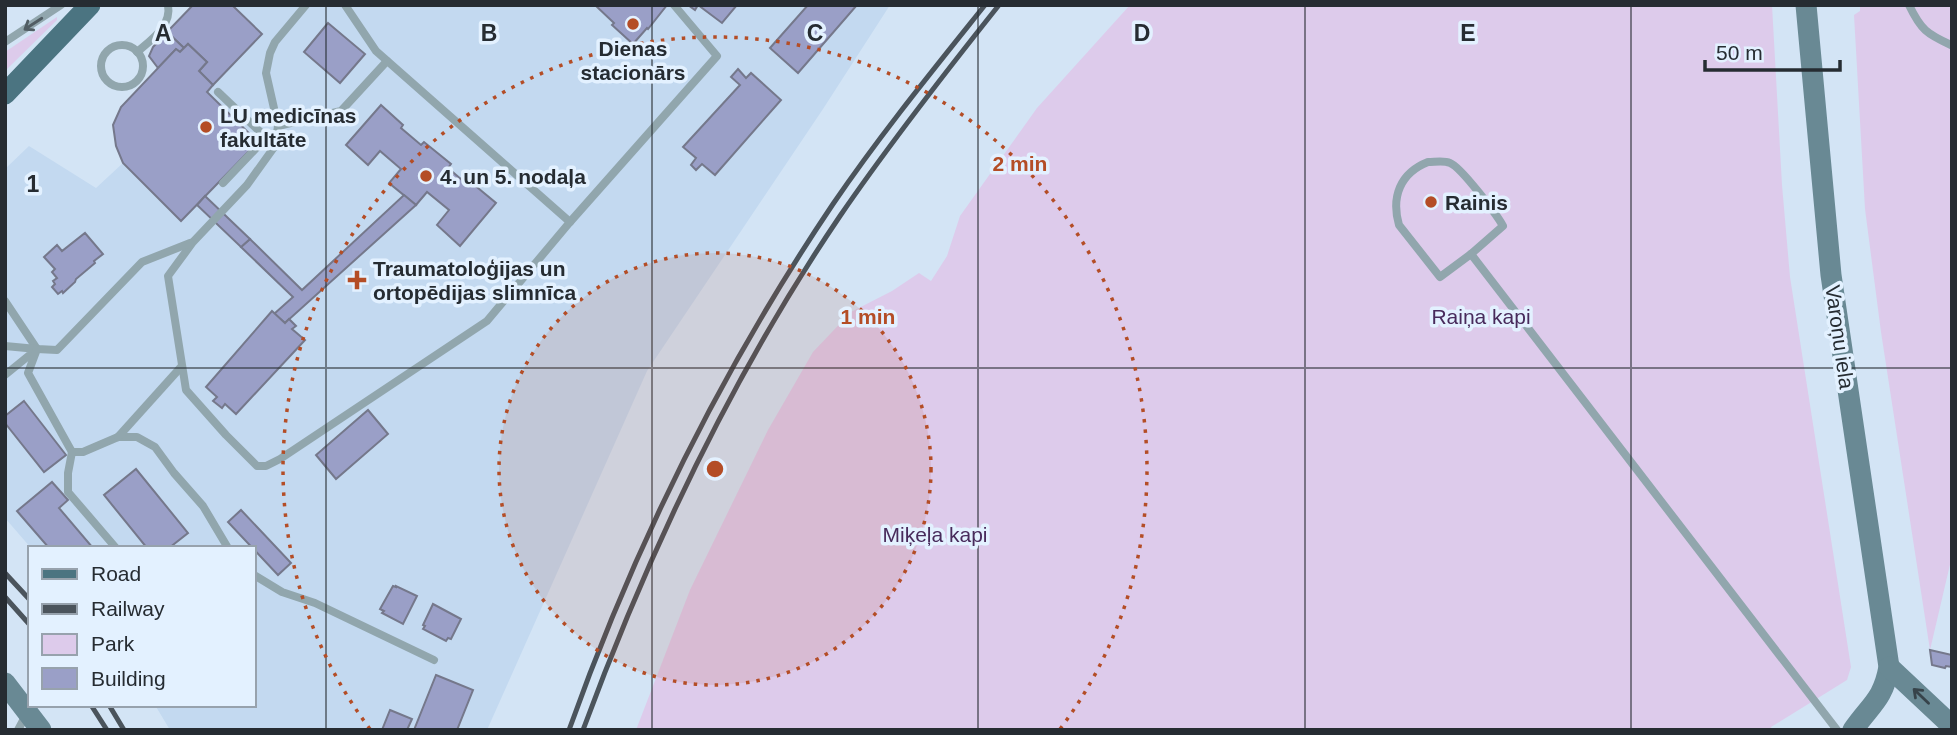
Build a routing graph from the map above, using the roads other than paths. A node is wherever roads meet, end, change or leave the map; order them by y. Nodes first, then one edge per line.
1 (61, 5) edge
2 (90, 5) edge
3 (168, 5) edge
4 (306, 5) edge
5 (345, 5) edge
6 (674, 5) edge
7 (1806, 5) edge
8 (1909, 5) edge
9 (5, 42) edge
10 (1951, 45) edge
11 (137, 52) junction
12 (387, 61) junction
13 (218, 92) dead end
14 (5, 94) edge
15 (278, 126) junction
16 (275, 146) junction
17 (223, 183) dead end
18 (570, 222) junction
19 (193, 242) junction
20 (1471, 254) junction
21 (5, 301) edge
22 (5, 346) edge
23 (37, 349) junction
24 (181, 367) junction
25 (5, 375) edge
26 (118, 437) junction
27 (72, 452) junction
28 (114, 546) edge
29 (227, 546) edge
30 (256, 576) edge
31 (434, 660) dead end
32 (1889, 667) junction
33 (5, 683) edge
34 (23, 721) edge
35 (1952, 726) edge
36 (41, 730) edge
37 (1837, 730) edge
38 (1853, 730) edge

1 -> 9 lane
2 - 14 main road
3 - 11 lane
4 - 15 lane
5 - 12 lane
6 - 18 lane
7 - 32 street, Varoņu iela
8 - 10 lane
11 - 11 lane
12 - 15 lane
12 - 18 lane
13 - 16 lane
15 - 16 lane
16 - 17 lane
16 - 19 lane
18 - 24 lane
19 - 23 lane
19 - 24 lane
20 - 20 lane
20 - 37 lane
21 - 23 lane
22 - 23 lane
23 - 25 lane
23 - 27 lane
24 - 26 lane
26 - 27 lane
26 - 29 lane
27 - 28 lane
30 - 31 lane
35 -> 32 street
32 - 38 street, Varoņu iela
33 - 34 street
34 - 36 street

